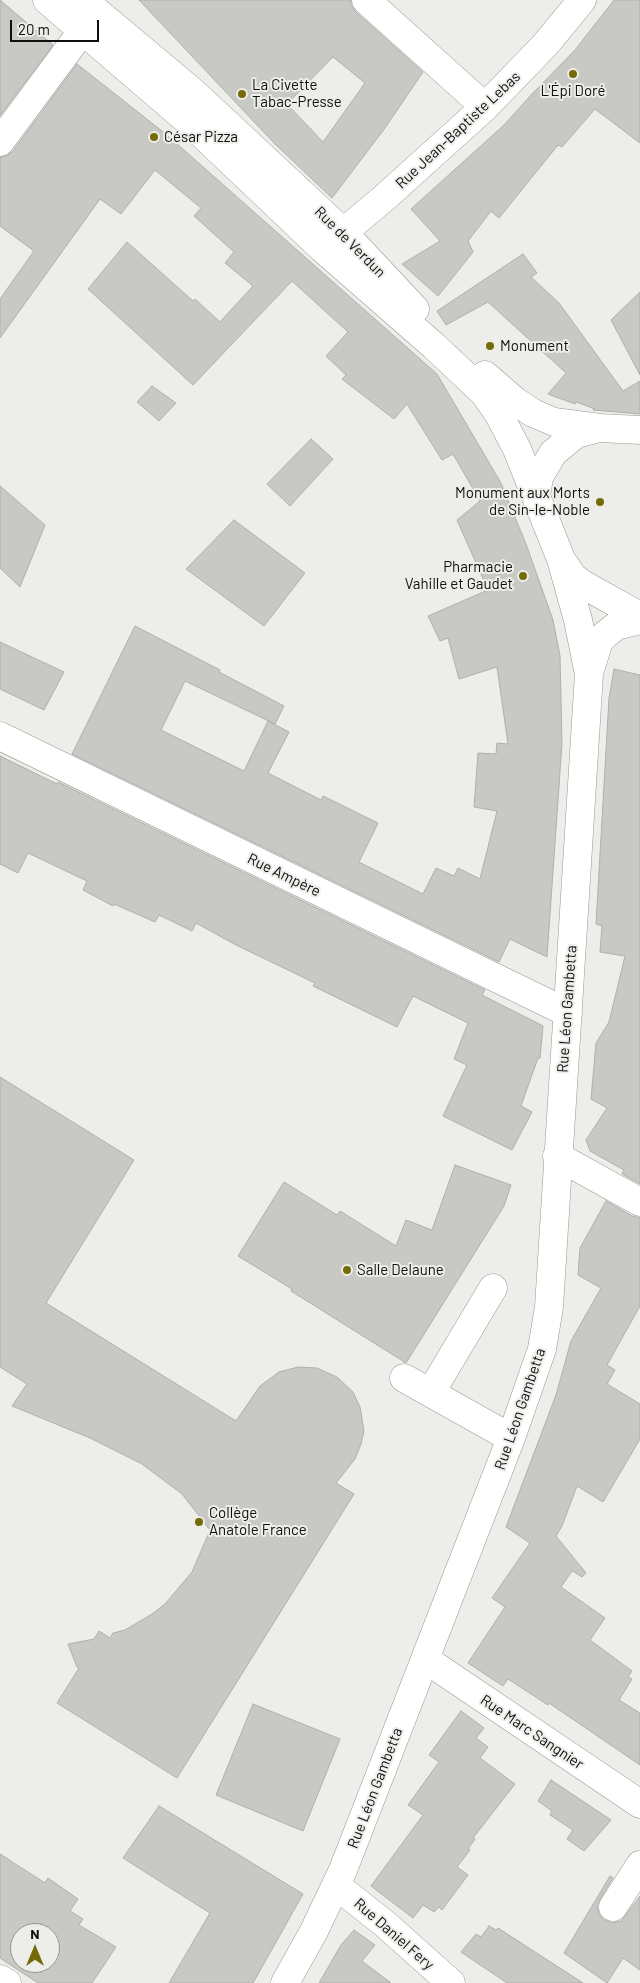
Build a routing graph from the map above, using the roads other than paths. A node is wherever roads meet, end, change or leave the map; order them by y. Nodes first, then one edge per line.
1 (47, 0) edge
2 (82, 0) edge
3 (366, 0) edge
4 (582, 0) edge
5 (83, 30) junction
6 (485, 107) junction
7 (0, 142) edge
8 (333, 241) junction
9 (498, 413) junction
10 (600, 428) junction
11 (640, 430) edge
12 (569, 438) junction
13 (640, 441) edge
14 (536, 497) junction
15 (561, 560) junction
16 (640, 618) edge
17 (588, 674) junction
18 (0, 736) edge
19 (568, 1013) junction
20 (558, 1156) junction
21 (640, 1202) edge
22 (494, 1288) dead end
23 (404, 1378) dead end
24 (431, 1392) junction
25 (511, 1438) junction
26 (425, 1659) junction
27 (640, 1804) edge
28 (640, 1865) edge
29 (337, 1886) junction
30 (613, 1907) dead end
31 (0, 1978) edge
32 (7, 1983) edge
33 (285, 1983) edge
34 (451, 1983) edge

1 - 5 street, Rue de Verdun
2 - 5 street
2 - 8 street, Rue de Verdun
3 - 6 street
4 - 6 street, Rue Jean-Baptiste Lebas
5 - 7 street
5 - 8 street, Rue de Verdun
6 - 8 street, Rue Jean-Baptiste Lebas
8 - 9 street, Rue de Verdun
8 - 10 street, Rue de Verdun
9 - 12 street
9 - 14 street, Rue Léon Gambetta
10 - 11 street, Rue de Verdun
10 - 12 street
12 - 13 street
12 - 14 street
14 - 15 street, Rue Léon Gambetta
15 - 16 street
15 - 17 street, Rue Léon Gambetta
16 - 17 street, Rue Léon Gambetta
17 - 19 street, Rue Léon Gambetta
18 - 19 street, Rue Ampère
19 - 20 street, Rue Léon Gambetta
20 - 21 street
20 - 25 street, Rue Léon Gambetta
22 - 24 street
23 - 24 street
24 - 25 street
25 - 26 street, Rue Léon Gambetta
26 - 27 street, Rue Marc Sangnier
26 - 29 street, Rue Léon Gambetta
28 - 30 street
29 - 33 street, Rue Léon Gambetta
29 - 34 street, Rue Daniel Fery
31 - 32 street

